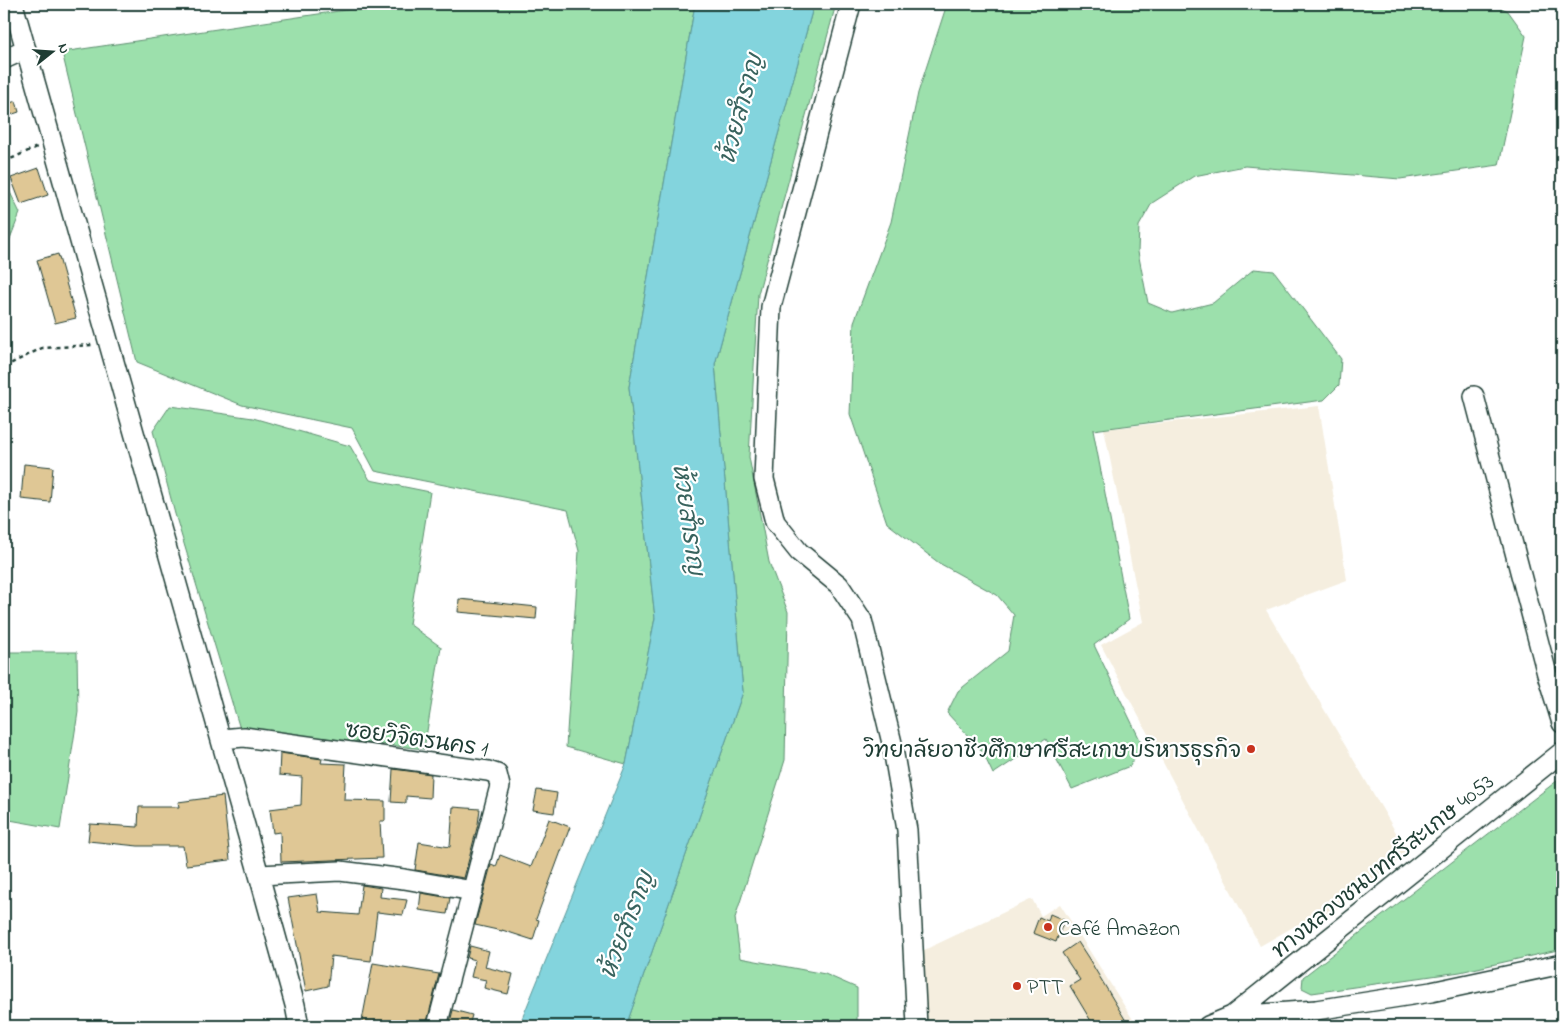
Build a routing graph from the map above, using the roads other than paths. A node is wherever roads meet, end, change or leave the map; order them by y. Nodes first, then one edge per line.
1 (13, 4) edge
2 (851, 4) edge
3 (26, 49) junction
4 (4, 59) edge
5 (1474, 396) dead end
6 (1562, 723) edge
7 (221, 739) junction
8 (1562, 752) edge
9 (259, 875) junction
10 (473, 891) junction
11 (1562, 964) edge
12 (1232, 1016) junction
13 (299, 1026) edge
14 (437, 1026) edge
15 (917, 1026) edge
16 (1208, 1026) edge

1 - 3 street
2 - 15 street
3 - 4 street
3 - 7 street
5 - 6 street
7 - 9 street
7 - 10 street, ซอยวิจิตรนคร 1
8 - 12 street, ทางหลวงชนบทศรีสะเกษ 4053
9 - 10 street
9 - 13 street
10 - 14 street, ซอยวิจิตรนคร 1
11 - 12 street
12 - 16 street

